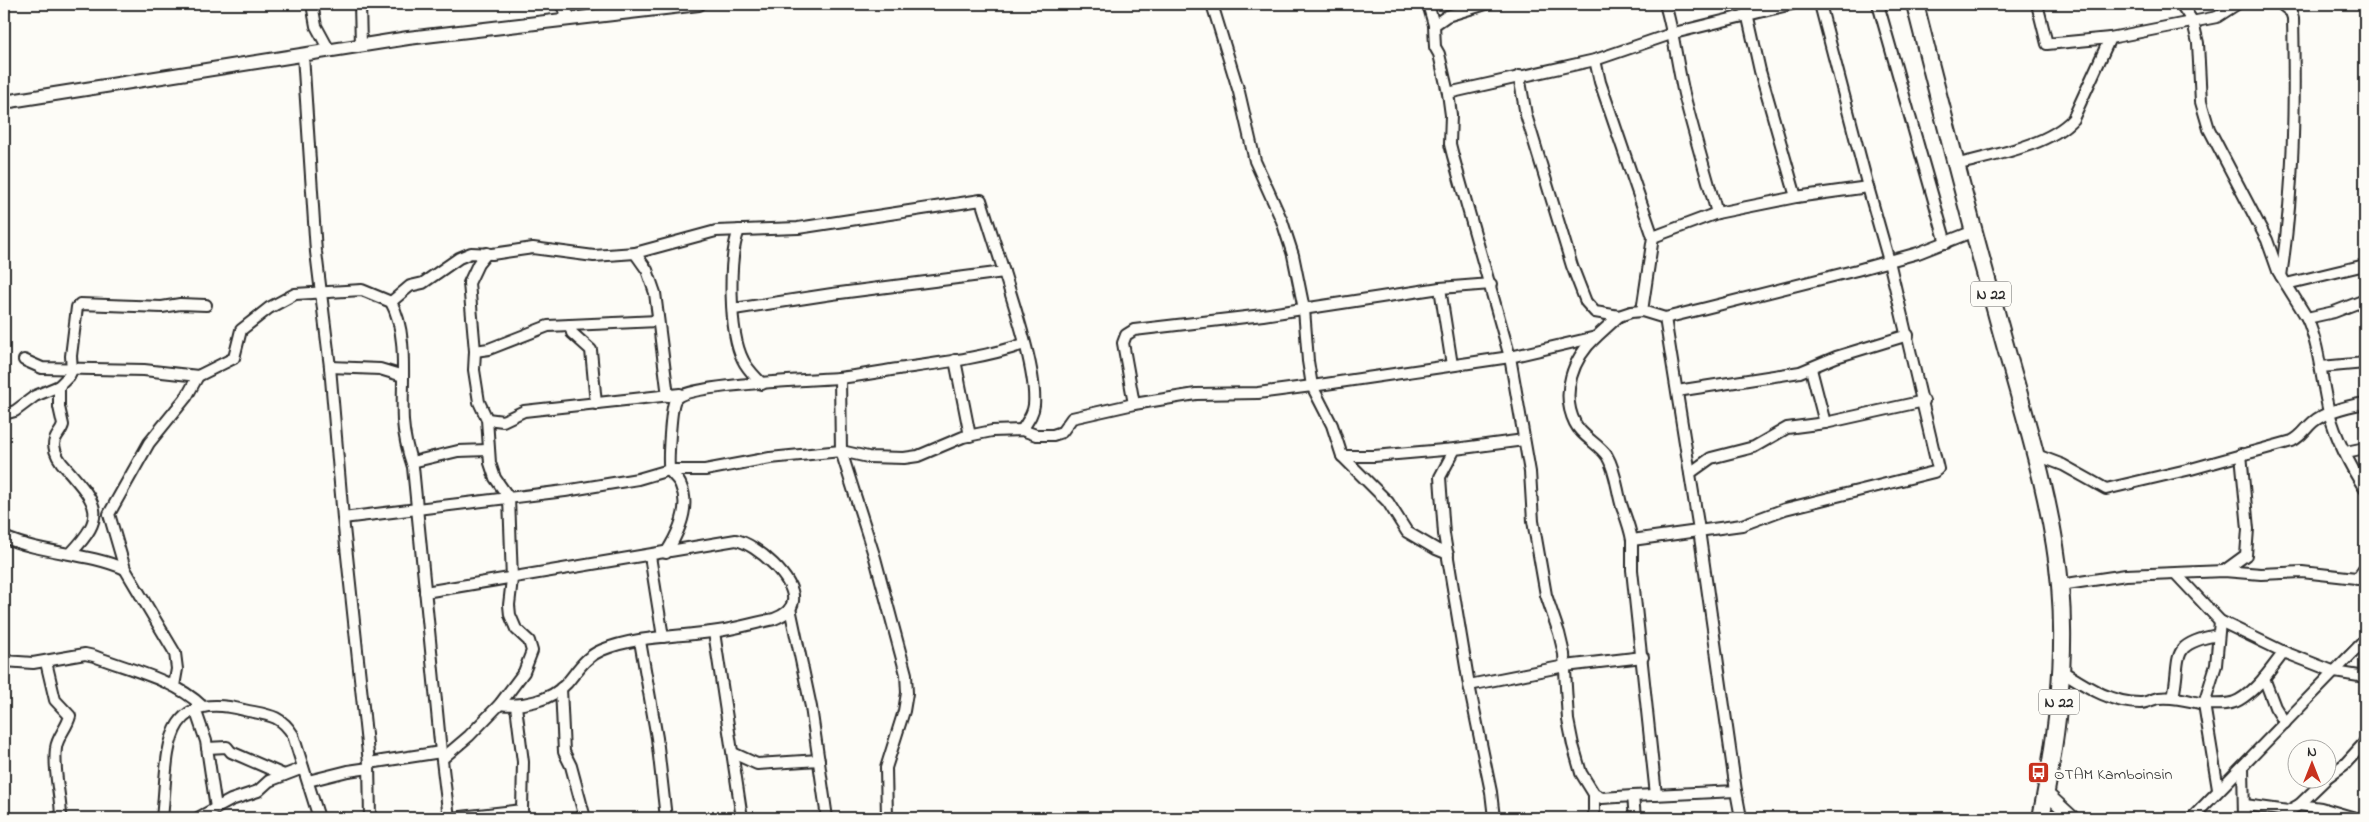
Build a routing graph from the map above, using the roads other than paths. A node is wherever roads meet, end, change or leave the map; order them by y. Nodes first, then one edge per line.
1 (312, 4) edge
2 (360, 4) edge
3 (560, 4) edge
4 (699, 4) edge
5 (1212, 4) edge
6 (1428, 4) edge
7 (1486, 4) edge
8 (1665, 4) edge
9 (1744, 4) edge
10 (1792, 4) edge
11 (1820, 4) edge
12 (1878, 4) edge
13 (1915, 4) edge
14 (2036, 4) edge
15 (2181, 4) edge
16 (2237, 4) edge
17 (2280, 4) edge
18 (1747, 14) junction
19 (572, 19) junction
20 (2194, 22) junction
21 (1434, 25) junction
22 (1674, 33) junction
23 (2110, 38) junction
24 (361, 45) junction
25 (330, 50) junction
26 (303, 55) junction
27 (1595, 60) junction
28 (1519, 76) junction
29 (1448, 93) junction
30 (4, 102) edge
31 (1956, 165) junction
32 (1868, 187) junction
33 (1796, 197) junction
34 (1717, 213) junction
35 (739, 230) junction
36 (1974, 231) junction
37 (1653, 237) junction
38 (1946, 243) junction
39 (487, 253) junction
40 (635, 253) junction
41 (1889, 261) junction
42 (2365, 265) edge
43 (1004, 272) junction
44 (2284, 280) junction
45 (1491, 284) junction
46 (1440, 288) junction
47 (320, 292) junction
48 (2365, 300) edge
49 (391, 302) junction
50 (206, 305) dead end
51 (734, 309) junction
52 (1304, 309) junction
53 (1642, 311) junction
54 (1619, 316) junction
55 (1665, 318) junction
56 (2307, 318) junction
57 (658, 321) junction
58 (570, 325) junction
59 (1908, 335) junction
60 (1596, 337) junction
61 (1024, 344) junction
62 (475, 351) junction
63 (1510, 357) junction
64 (24, 360) dead end
65 (955, 360) junction
66 (2365, 363) edge
67 (1452, 365) junction
68 (330, 367) junction
69 (2321, 367) junction
70 (1811, 369) junction
71 (72, 370) junction
72 (198, 376) junction
73 (402, 376) junction
74 (840, 378) junction
75 (762, 384) junction
76 (59, 386) junction
77 (1312, 386) junction
78 (1677, 391) junction
79 (680, 394) junction
80 (668, 396) junction
81 (1924, 401) junction
82 (2365, 403) edge
83 (596, 404) junction
84 (1134, 404) junction
85 (2329, 413) junction
86 (4, 414) edge
87 (486, 419) junction
88 (1826, 423) junction
89 (1022, 430) junction
90 (970, 436) junction
91 (1524, 440) junction
92 (2365, 448) edge
93 (1455, 449) junction
94 (488, 450) junction
95 (842, 452) junction
96 (2346, 452) junction
97 (2034, 454) junction
98 (2241, 454) junction
99 (1342, 456) junction
100 (412, 462) junction
101 (669, 470) junction
102 (1690, 473) junction
103 (2363, 483) edge
104 (509, 498) junction
105 (417, 511) junction
106 (342, 518) junction
107 (1699, 530) junction
108 (4, 537) edge
109 (1632, 540) junction
110 (71, 553) junction
111 (666, 553) junction
112 (1448, 554) junction
113 (650, 556) junction
114 (2365, 568) edge
115 (125, 569) junction
116 (2224, 571) junction
117 (2176, 574) junction
118 (512, 579) junction
119 (2361, 579) edge
120 (2060, 585) junction
121 (425, 592) junction
122 (790, 608) junction
123 (2220, 621) junction
124 (714, 632) junction
125 (2217, 635) junction
126 (663, 637) junction
127 (2365, 640) edge
128 (640, 641) junction
129 (2284, 652) junction
130 (1643, 657) junction
131 (4, 661) edge
132 (46, 662) junction
133 (1565, 666) junction
134 (2062, 671) junction
135 (2335, 672) junction
136 (2365, 677) edge
137 (2264, 678) junction
138 (1469, 685) junction
139 (174, 686) junction
140 (561, 688) junction
141 (2173, 697) junction
142 (500, 704) junction
143 (2204, 704) junction
144 (516, 706) junction
145 (198, 708) junction
146 (2285, 723) junction
147 (2365, 742) edge
148 (207, 748) junction
149 (733, 753) junction
150 (441, 755) junction
151 (819, 760) junction
152 (369, 766) junction
153 (2243, 766) junction
154 (303, 768) junction
155 (2336, 771) edge
156 (284, 775) junction
157 (308, 781) junction
158 (2218, 789) junction
159 (2315, 790) edge
160 (1736, 791) junction
161 (2046, 793) junction
162 (1594, 794) junction
163 (1656, 795) junction
164 (1633, 796) junction
165 (2246, 805) junction
166 (2299, 805) junction
167 (214, 812) edge
168 (2322, 813) edge
169 (522, 814) edge
170 (61, 818) edge
171 (162, 818) edge
172 (198, 818) edge
173 (319, 818) edge
174 (370, 818) edge
175 (451, 818) edge
176 (586, 818) edge
177 (666, 818) edge
178 (742, 818) edge
179 (827, 818) edge
180 (887, 818) edge
181 (1494, 818) edge
182 (1594, 818) edge
183 (1635, 818) edge
184 (1741, 818) edge
185 (2041, 818) edge
186 (2073, 818) edge
187 (2192, 818) edge
188 (2244, 818) edge
189 (2356, 818) edge

1 - 25 street
2 - 24 street
3 - 19 street
4 - 19 street
5 - 52 street
6 - 21 street
7 - 21 street
8 - 22 street
9 - 18 street
10 - 18 street
11 - 32 street
12 - 38 street
13 - 31 main road, N 22
14 - 23 street
15 - 20 street
16 - 20 street
17 - 44 street
18 - 22 street
18 - 33 street
19 - 24 street
20 - 23 street
20 - 44 street
21 - 29 street
22 - 27 street
22 - 34 street
23 - 31 street
24 - 25 street
25 - 26 street
26 - 30 street
26 - 47 street
27 - 28 street
27 - 37 street
28 - 29 street
28 - 54 street
29 - 45 street
31 - 36 main road, N 22
32 - 33 street
32 - 41 street
33 - 34 street
34 - 37 street
35 - 40 street
35 - 43 street
35 - 51 street
36 - 38 street
36 - 97 main road, N 22
37 - 53 street
38 - 41 street
39 - 40 street
39 - 49 street
39 - 62 street
40 - 57 street
41 - 55 street
41 - 59 street
42 - 44 street
43 - 51 street
43 - 61 street
44 - 56 street
45 - 46 street
45 - 63 street
46 - 52 street
46 - 67 street
47 - 49 street
47 - 68 street
47 - 72 street
48 - 56 street
49 - 73 street
50 - 71 street
51 - 75 street
52 - 77 street
52 - 84 street
53 - 54 street
53 - 55 street
54 - 60 street
55 - 78 street
56 - 69 street
57 - 58 street
57 - 80 street
58 - 62 street
58 - 83 street
59 - 70 street
59 - 81 street
60 - 63 street
60 - 109 street
61 - 65 street
61 - 89 street
62 - 87 street
63 - 67 street
63 - 91 street
64 - 71 street
65 - 74 street
65 - 90 street
66 - 69 street
67 - 77 street
68 - 73 street
68 - 106 street
69 - 85 street
70 - 78 street
70 - 88 street
71 - 72 street
71 - 76 street
72 - 115 street
73 - 100 street
74 - 75 street
74 - 95 street
75 - 79 street
76 - 86 street
76 - 110 street
77 - 84 street
77 - 99 street
78 - 102 street
79 - 80 street
79 - 101 street
80 - 83 street
81 - 88 street
81 - 107 street
82 - 85 street
83 - 87 street
84 - 89 street
85 - 96 street
85 - 98 street
87 - 94 street
88 - 102 street
89 - 90 street
90 - 95 street
91 - 93 street
91 - 133 street
92 - 96 street
93 - 99 street
93 - 112 street
94 - 100 street
94 - 104 street
95 - 101 street
95 - 180 street
96 - 103 street
97 - 98 street
97 - 120 main road, N 22
98 - 116 street
99 - 112 street
100 - 105 street
101 - 104 street
101 - 111 street
102 - 107 street
104 - 105 street
104 - 118 street
105 - 106 street
105 - 121 street
106 - 152 street
107 - 109 street
107 - 160 street
108 - 110 street
109 - 130 street
110 - 115 street
111 - 113 street
111 - 122 street
112 - 138 street
113 - 118 street
113 - 126 street
114 - 119 street
115 - 139 street
116 - 117 street
116 - 119 street
117 - 120 street
117 - 123 street
118 - 121 street
118 - 142 street
120 - 134 main road, N 22
121 - 150 street
122 - 124 street
122 - 151 street
123 - 125 street
123 - 129 street
124 - 126 street
124 - 149 street
125 - 141 street
125 - 143 street
126 - 128 street
127 - 135 street
128 - 140 street
128 - 177 street
129 - 135 street
129 - 137 street
130 - 133 street
130 - 163 street
131 - 132 street
132 - 139 street
132 - 170 street
133 - 138 street
133 - 162 street
134 - 141 street
134 - 161 main road, N 22
135 - 136 street
135 - 146 street
137 - 143 street
137 - 146 street
138 - 181 street
139 - 145 street
140 - 144 street
140 - 176 street
141 - 143 street
142 - 144 street
142 - 150 street
143 - 158 street
144 - 169 street
145 - 148 street
145 - 154 street
145 - 171 street
146 - 153 street
147 - 155 street
148 - 156 street
148 - 167 street
149 - 151 street
149 - 178 street
150 - 152 street
150 - 175 street
151 - 179 street
152 - 157 street
152 - 174 street
153 - 158 street
153 - 165 street
154 - 156 street
154 - 157 street
156 - 167 street
157 - 173 street
158 - 187 street
159 - 166 street
160 - 163 street
160 - 184 street
161 - 185 main road, N 22
161 - 186 street
162 - 164 street
162 - 182 street
163 - 164 street
164 - 183 street
165 - 166 street
165 - 188 street
166 - 168 street
167 - 172 street
168 - 189 street
169 - 175 street

